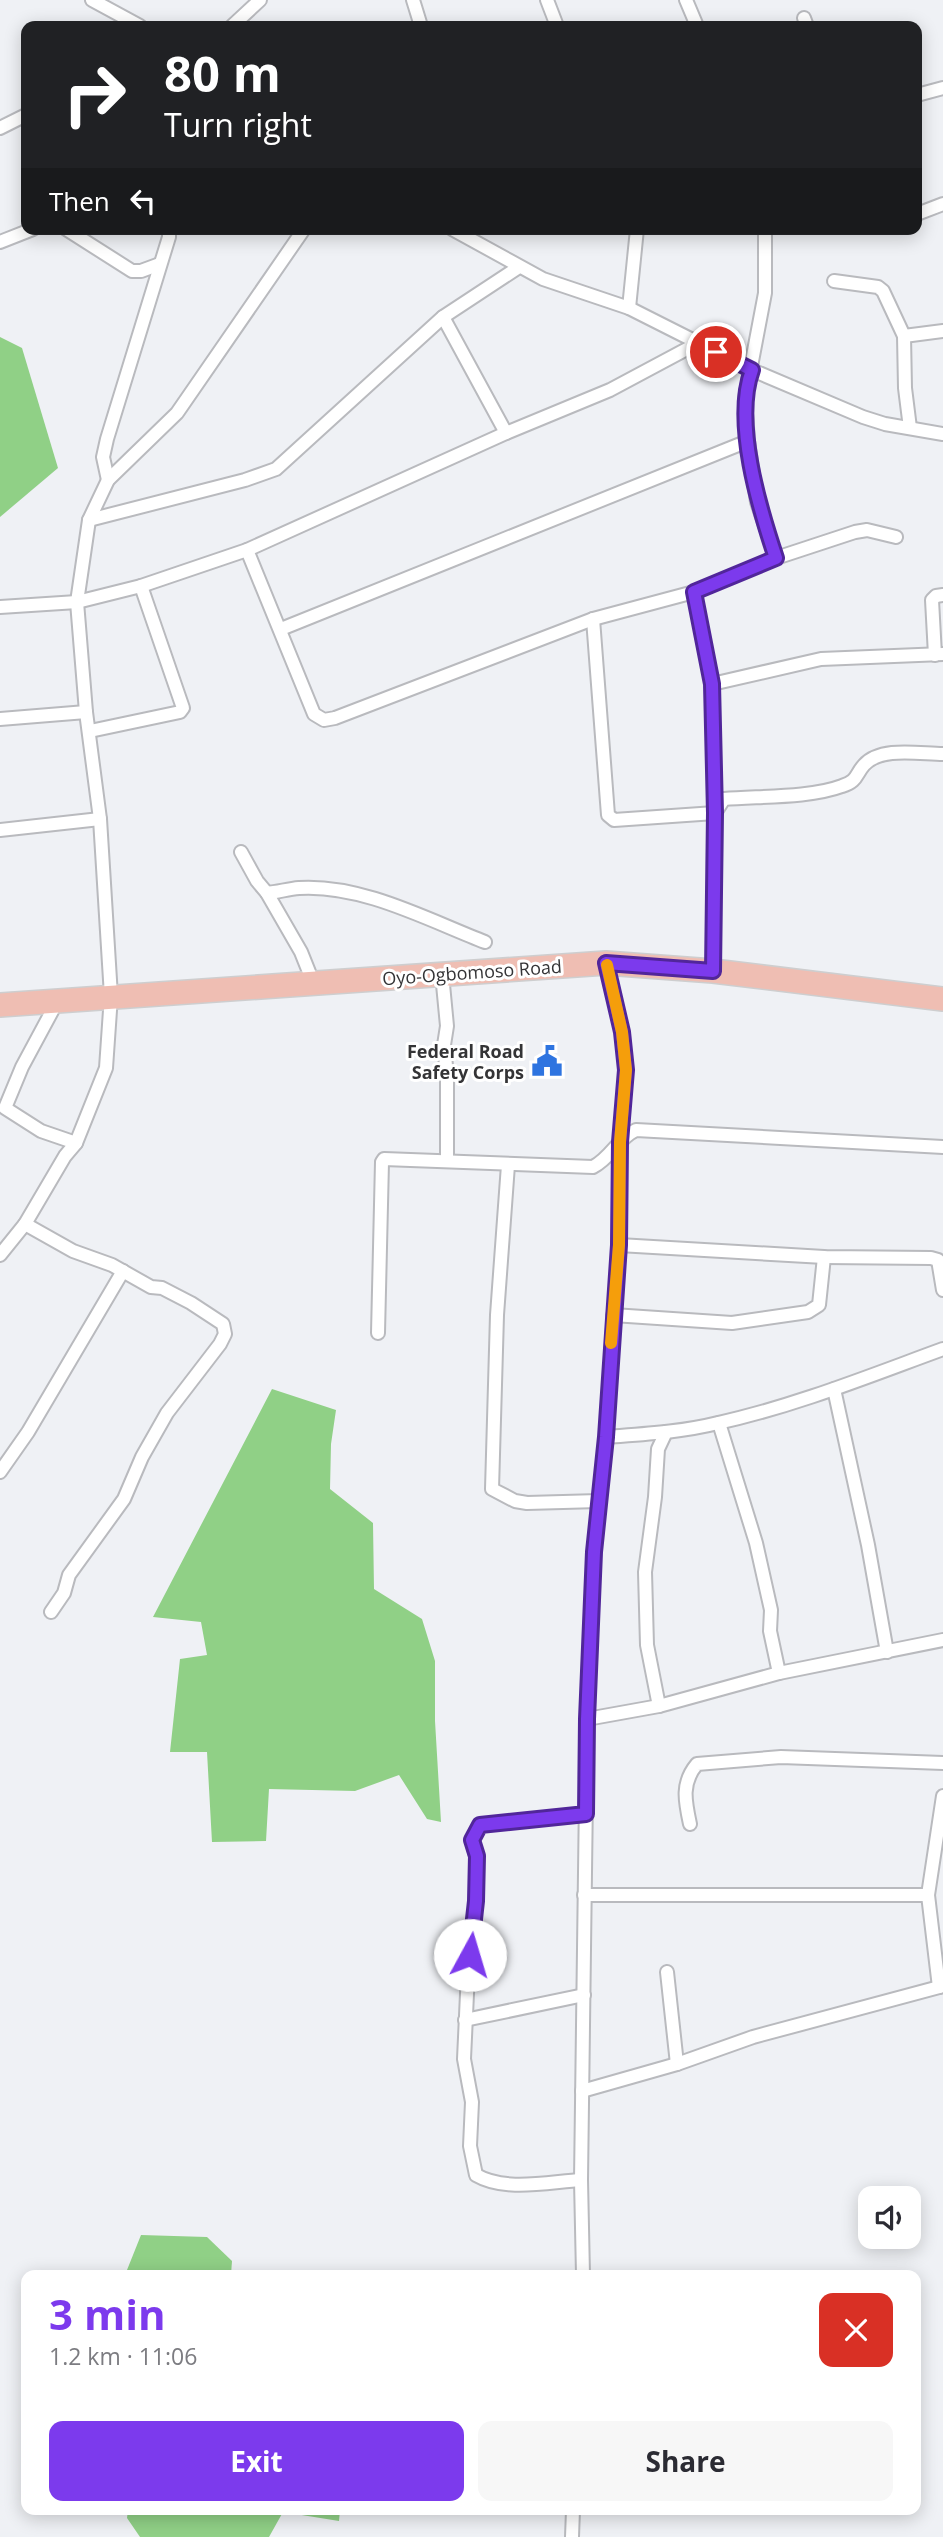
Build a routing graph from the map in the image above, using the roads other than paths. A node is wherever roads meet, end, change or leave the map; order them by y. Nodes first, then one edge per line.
1 (92, 0) edge
2 (260, 0) edge
3 (413, 0) edge
4 (547, 0) edge
5 (686, 0) edge
6 (126, 21) edge
7 (237, 21) edge
8 (419, 21) edge
9 (555, 21) edge
10 (696, 21) edge
11 (943, 88) edge
12 (922, 94) edge
13 (21, 118) edge
14 (0, 128) edge
15 (943, 204) edge
16 (922, 212) edge
17 (21, 234) edge
18 (75, 235) edge
19 (167, 235) edge
20 (300, 235) edge
21 (463, 235) edge
22 (636, 235) edge
23 (765, 235) edge
24 (0, 242) edge
25 (160, 264) junction
26 (519, 267) junction
27 (834, 281) dead end
28 (629, 309) junction
29 (443, 317) junction
30 (943, 331) edge
31 (904, 336) junction
32 (698, 343) junction
33 (752, 370) junction
34 (910, 428) junction
35 (506, 433) junction
36 (943, 435) edge
37 (748, 442) junction
38 (108, 480) junction
39 (89, 520) junction
40 (896, 537) dead end
41 (247, 550) junction
42 (776, 558) junction
43 (141, 586) junction
44 (694, 592) junction
45 (943, 595) edge
46 (77, 602) junction
47 (0, 607) edge
48 (593, 620) junction
49 (281, 629) junction
50 (939, 654) edge
51 (712, 684) junction
52 (86, 712) junction
53 (0, 719) edge
54 (90, 731) junction
55 (943, 754) edge
56 (715, 813) junction
57 (100, 819) junction
58 (0, 830) edge
59 (242, 852) dead end
60 (267, 894) junction
61 (485, 942) dead end
62 (606, 963) junction
63 (713, 971) junction
64 (442, 974) junction
65 (313, 982) junction
66 (111, 996) junction
67 (943, 999) edge
68 (58, 1000) junction
69 (0, 1005) edge
70 (620, 1142) junction
71 (76, 1143) junction
72 (943, 1147) edge
73 (447, 1160) junction
74 (508, 1165) junction
75 (25, 1224) junction
76 (619, 1245) junction
77 (0, 1253) edge
78 (824, 1257) junction
79 (123, 1271) junction
80 (943, 1290) edge
81 (613, 1315) junction
82 (378, 1333) dead end
83 (943, 1349) edge
84 (834, 1390) junction
85 (719, 1423) junction
86 (666, 1432) junction
87 (606, 1437) junction
88 (0, 1472) edge
89 (599, 1502) junction
90 (51, 1612) dead end
91 (943, 1640) edge
92 (887, 1652) junction
93 (779, 1673) junction
94 (659, 1706) junction
95 (587, 1719) junction
96 (943, 1763) edge
97 (943, 1796) edge
98 (586, 1814) junction
99 (690, 1824) dead end
100 (584, 1895) junction
101 (928, 1895) junction
102 (667, 1972) dead end
103 (941, 1986) edge
104 (584, 1995) junction
105 (465, 2020) junction
106 (677, 2064) junction
107 (582, 2091) junction
108 (581, 2180) junction
109 (583, 2270) edge
110 (573, 2515) edge
111 (572, 2537) edge

1 - 6 street
2 - 7 street
3 - 8 street
4 - 9 street
5 - 10 street
11 - 12 street
13 - 14 street
15 - 16 street
17 - 24 street
18 - 25 street
19 - 25 street
20 - 38 street
21 - 26 street
22 - 28 street
23 - 33 street
25 - 38 street
26 - 28 street
26 - 29 street
27 - 31 street
28 - 32 street
29 - 35 street
29 - 39 street
30 - 31 street
31 - 34 street
32 - 33 street
32 - 35 street
33 - 34 street
33 - 37 street
34 - 36 street
35 - 41 street
37 - 42 street
37 - 49 street
38 - 39 street
39 - 46 street
40 - 42 street
41 - 43 street
41 - 49 street
42 - 44 street
43 - 46 street
43 - 54 street
44 - 48 street
44 - 51 street
45 - 50 street
46 - 47 street
46 - 52 street
48 - 49 street
48 - 56 street
50 - 51 street
51 - 56 street
52 - 53 street
52 - 54 street
54 - 57 street
55 - 56 street
56 - 63 street
57 - 58 street
57 - 66 street
59 - 60 street
60 - 61 street
60 - 65 street
62 - 63 highway, Oyo-Ogbomoso Road
62 - 64 highway, Oyo-Ogbomoso Road
62 - 70 street
63 - 67 highway, Oyo-Ogbomoso Road
64 - 65 highway, Oyo-Ogbomoso Road
64 - 73 street
65 - 66 highway, Oyo-Ogbomoso Road
66 - 68 highway, Oyo-Ogbomoso Road
66 - 71 street
68 - 69 highway, Oyo-Ogbomoso Road
68 - 71 street
70 - 72 street
70 - 74 street
70 - 76 street
71 - 75 street
73 - 74 street
73 - 82 street
74 - 89 street
75 - 77 street
75 - 79 street
76 - 78 street
76 - 81 street
78 - 80 street
78 - 81 street
79 - 88 street
79 - 90 street
81 - 87 street
83 - 84 street
84 - 85 street
84 - 92 street
85 - 86 street
85 - 93 street
86 - 87 street
86 - 94 street
87 - 89 street
89 - 95 street
91 - 92 street
92 - 93 street
93 - 94 street
94 - 95 street
95 - 98 street
96 - 99 street
97 - 101 street
98 - 100 street
98 - 105 street
100 - 101 street
100 - 104 street
101 - 103 street
102 - 106 street
103 - 106 street
104 - 105 street
104 - 107 street
105 - 108 street
106 - 107 street
107 - 108 street
108 - 109 street
110 - 111 street

